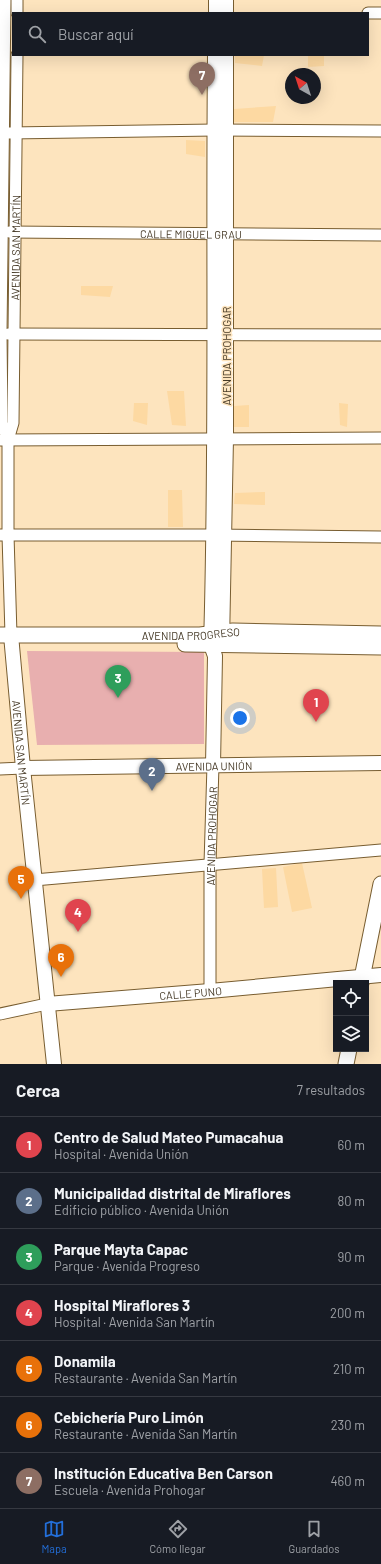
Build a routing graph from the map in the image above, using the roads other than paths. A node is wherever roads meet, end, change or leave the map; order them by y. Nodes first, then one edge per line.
1 (5, 0) edge
2 (17, 0) edge
3 (216, 0) edge
4 (226, 0) edge
5 (17, 12) edge
6 (216, 12) edge
7 (226, 12) edge
8 (381, 13) edge
9 (369, 14) edge
10 (6, 25) edge
11 (17, 56) edge
12 (215, 56) edge
13 (226, 56) edge
14 (220, 130) junction
15 (381, 131) edge
16 (2, 133) edge
17 (16, 133) junction
18 (1, 231) edge
19 (15, 232) junction
20 (221, 233) junction
21 (381, 235) edge
22 (0, 334) edge
23 (14, 334) junction
24 (220, 334) junction
25 (381, 335) edge
26 (220, 438) junction
27 (381, 438) edge
28 (4, 440) edge
29 (4, 535) edge
30 (219, 535) junction
31 (381, 537) edge
32 (381, 634) edge
33 (6, 639) edge
34 (216, 642) junction
35 (381, 647) edge
36 (381, 763) edge
37 (213, 765) junction
38 (22, 768) junction
39 (0, 769) edge
40 (381, 850) edge
41 (210, 864) junction
42 (34, 880) junction
43 (381, 884) edge
44 (381, 975) edge
45 (362, 980) edge
46 (333, 982) edge
47 (210, 991) junction
48 (47, 1004) junction
49 (0, 1014) edge
50 (348, 1052) edge
51 (54, 1064) edge
52 (346, 1064) edge

1 - 10 street, AVENIDA SAN MARTÍN
2 - 5 street
3 - 6 street
4 - 7 street
8 - 9 street
10 - 16 street, AVENIDA SAN MARTÍN
11 - 17 street, AVENIDA SAN MARTÍN
12 - 14 street, AVENIDA PROHOGAR
13 - 14 street, AVENIDA PROHOGAR
14 - 15 street
14 - 17 street
14 - 20 street, AVENIDA PROHOGAR
16 - 17 street
16 - 18 street, AVENIDA SAN MARTÍN
17 - 19 street, AVENIDA SAN MARTÍN
18 - 19 street, CALLE MIGUEL GRAU
18 - 22 street, AVENIDA SAN MARTÍN
19 - 20 street, CALLE MIGUEL GRAU
19 - 23 street, AVENIDA SAN MARTÍN
20 - 21 street, CALLE MIGUEL GRAU
20 - 24 street, AVENIDA PROHOGAR
22 - 23 street
22 - 28 street, AVENIDA SAN MARTÍN
23 - 24 street
23 - 28 street, AVENIDA SAN MARTÍN
24 - 25 street
24 - 26 street, AVENIDA PROHOGAR
26 - 27 street
26 - 28 street
26 - 30 street, AVENIDA PROHOGAR
28 - 29 street, AVENIDA SAN MARTÍN
29 - 30 street
29 - 33 street, AVENIDA SAN MARTÍN
30 - 31 street
30 - 34 street, AVENIDA PROHOGAR
32 - 34 main road, AVENIDA PROGRESO
33 - 34 main road, AVENIDA PROGRESO
33 - 38 street, AVENIDA SAN MARTÍN
34 - 35 main road, AVENIDA PROGRESO
34 - 37 street, AVENIDA PROHOGAR
36 - 37 street, AVENIDA UNIÓN
37 - 38 street, AVENIDA UNIÓN
37 - 41 street, AVENIDA PROHOGAR
38 - 39 street, AVENIDA UNIÓN
38 - 42 street, AVENIDA SAN MARTÍN
40 - 41 street
41 - 42 street
41 - 47 street, AVENIDA PROHOGAR
42 - 48 street, AVENIDA SAN MARTÍN
43 - 45 main road
44 - 45 street, CALLE PUNO
46 - 47 street, CALLE PUNO
47 - 48 street, CALLE PUNO
48 - 49 street, CALLE PUNO
48 - 51 street, AVENIDA SAN MARTÍN
50 - 52 main road

